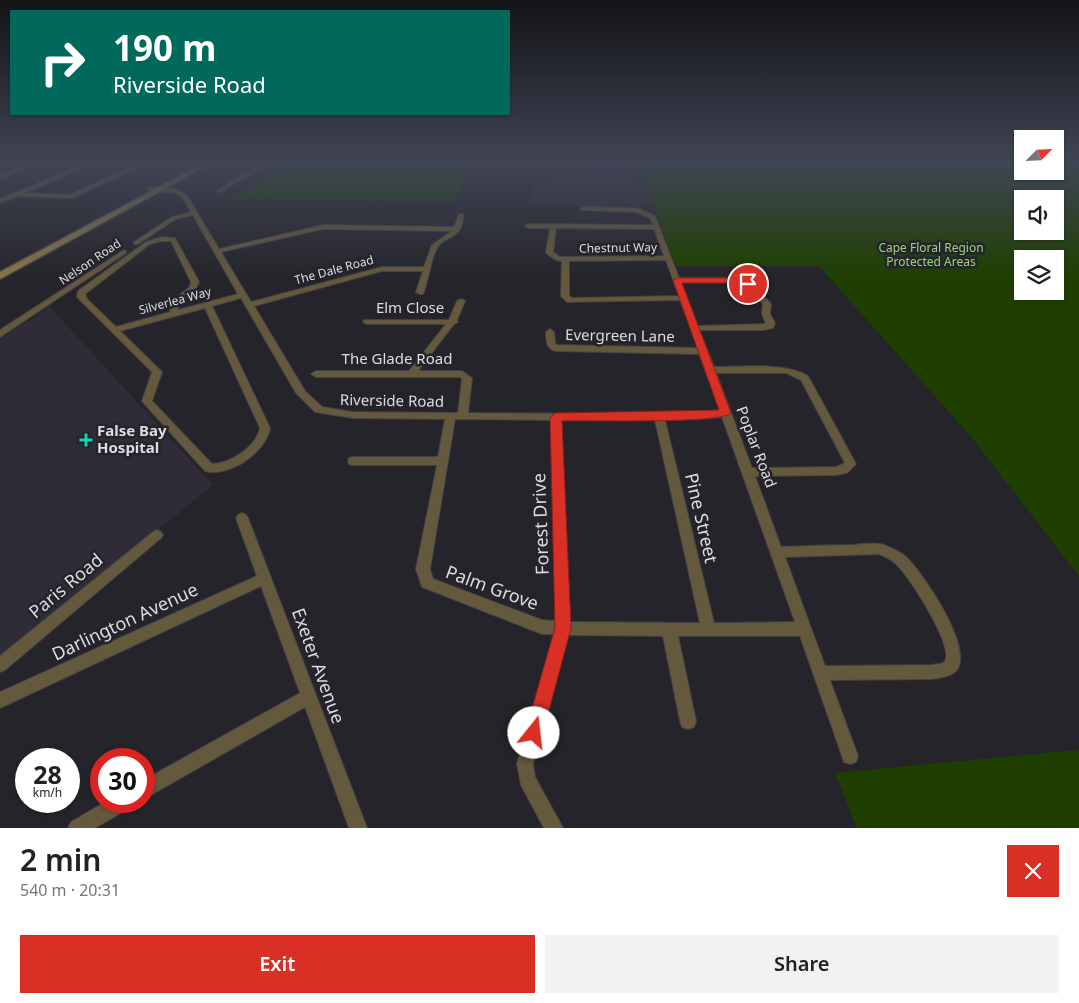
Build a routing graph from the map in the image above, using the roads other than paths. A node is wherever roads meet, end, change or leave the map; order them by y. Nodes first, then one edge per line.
1 (125, 202) edge
2 (137, 202) edge
3 (187, 202) edge
4 (583, 209) dead end
5 (194, 213) junction
6 (461, 215) dead end
7 (528, 226) dead end
8 (552, 226) junction
9 (657, 227) junction
10 (457, 229) junction
11 (218, 250) junction
12 (669, 258) junction
13 (566, 260) junction
14 (0, 269) edge
15 (426, 269) junction
16 (0, 276) edge
17 (677, 280) junction
18 (420, 292) dead end
19 (242, 295) junction
20 (684, 298) junction
21 (461, 301) dead end
22 (207, 304) junction
23 (249, 305) junction
24 (174, 313) junction
25 (367, 322) dead end
26 (454, 322) junction
27 (695, 328) junction
28 (114, 330) junction
29 (550, 332) dead end
30 (0, 334) edge
31 (703, 351) junction
32 (711, 370) junction
33 (316, 374) dead end
34 (412, 374) junction
35 (726, 413) junction
36 (457, 416) junction
37 (659, 416) junction
38 (556, 417) junction
39 (353, 461) dead end
40 (444, 461) junction
41 (748, 472) junction
42 (242, 518) dead end
43 (157, 535) dead end
44 (777, 552) junction
45 (265, 578) junction
46 (563, 628) junction
47 (708, 628) junction
48 (669, 629) junction
49 (804, 629) junction
50 (0, 666) edge
51 (821, 672) junction
52 (309, 696) junction
53 (0, 700) edge
54 (688, 721) dead end
55 (850, 756) dead end
56 (155, 784) edge
57 (104, 813) edge
58 (78, 828) edge
59 (358, 828) edge
60 (554, 828) edge

1 - 14 main road
2 - 16 main road
3 - 5 street, Riverside Road
4 - 9 street, Poplar Road
5 - 11 street, Riverside Road
5 - 30 street, Nelson Road
6 - 10 street
7 - 8 street
8 - 9 street
8 - 13 street
9 - 12 street, Poplar Road
10 - 11 street
10 - 15 street
11 - 19 street, Riverside Road
12 - 13 street, Chestnut Way
12 - 17 street, Poplar Road
13 - 20 street
15 - 18 street
15 - 23 street, The Dale Road
17 - 20 street, Poplar Road
17 - 27 street
19 - 22 street, Silverlea Way
19 - 23 street, Riverside Road
20 - 27 street, Poplar Road
21 - 26 street
22 - 24 street, Silverlea Way
22 - 28 street
23 - 36 street, Riverside Road
24 - 28 street, Silverlea Way
24 - 28 street
25 - 26 street, Elm Close
26 - 34 street
27 - 31 street, Poplar Road
29 - 31 street, Evergreen Lane
31 - 32 street, Poplar Road
32 - 35 street, Poplar Road
32 - 41 street
33 - 34 street, The Glade Road
34 - 36 street, The Glade Road
35 - 37 street, Riverside Road
35 - 41 street, Poplar Road
36 - 38 street, Riverside Road
36 - 40 street, Palm Grove
37 - 38 street, Riverside Road
37 - 47 street, Pine Street
38 - 46 street, Forest Drive
39 - 40 street
40 - 46 street, Palm Grove
41 - 44 street, Poplar Road
42 - 45 street, Exeter Avenue
43 - 50 street, Paris Road
44 - 49 street, Poplar Road
44 - 51 street
45 - 52 street, Exeter Avenue
45 - 53 street, Darlington Avenue
46 - 48 street, Palm Grove
46 - 60 street, Forest Drive
47 - 48 street, Palm Grove
47 - 49 street, Palm Grove
48 - 54 street
49 - 51 street, Poplar Road
51 - 55 street, Poplar Road
52 - 56 street
52 - 59 street, Exeter Avenue
57 - 58 street

